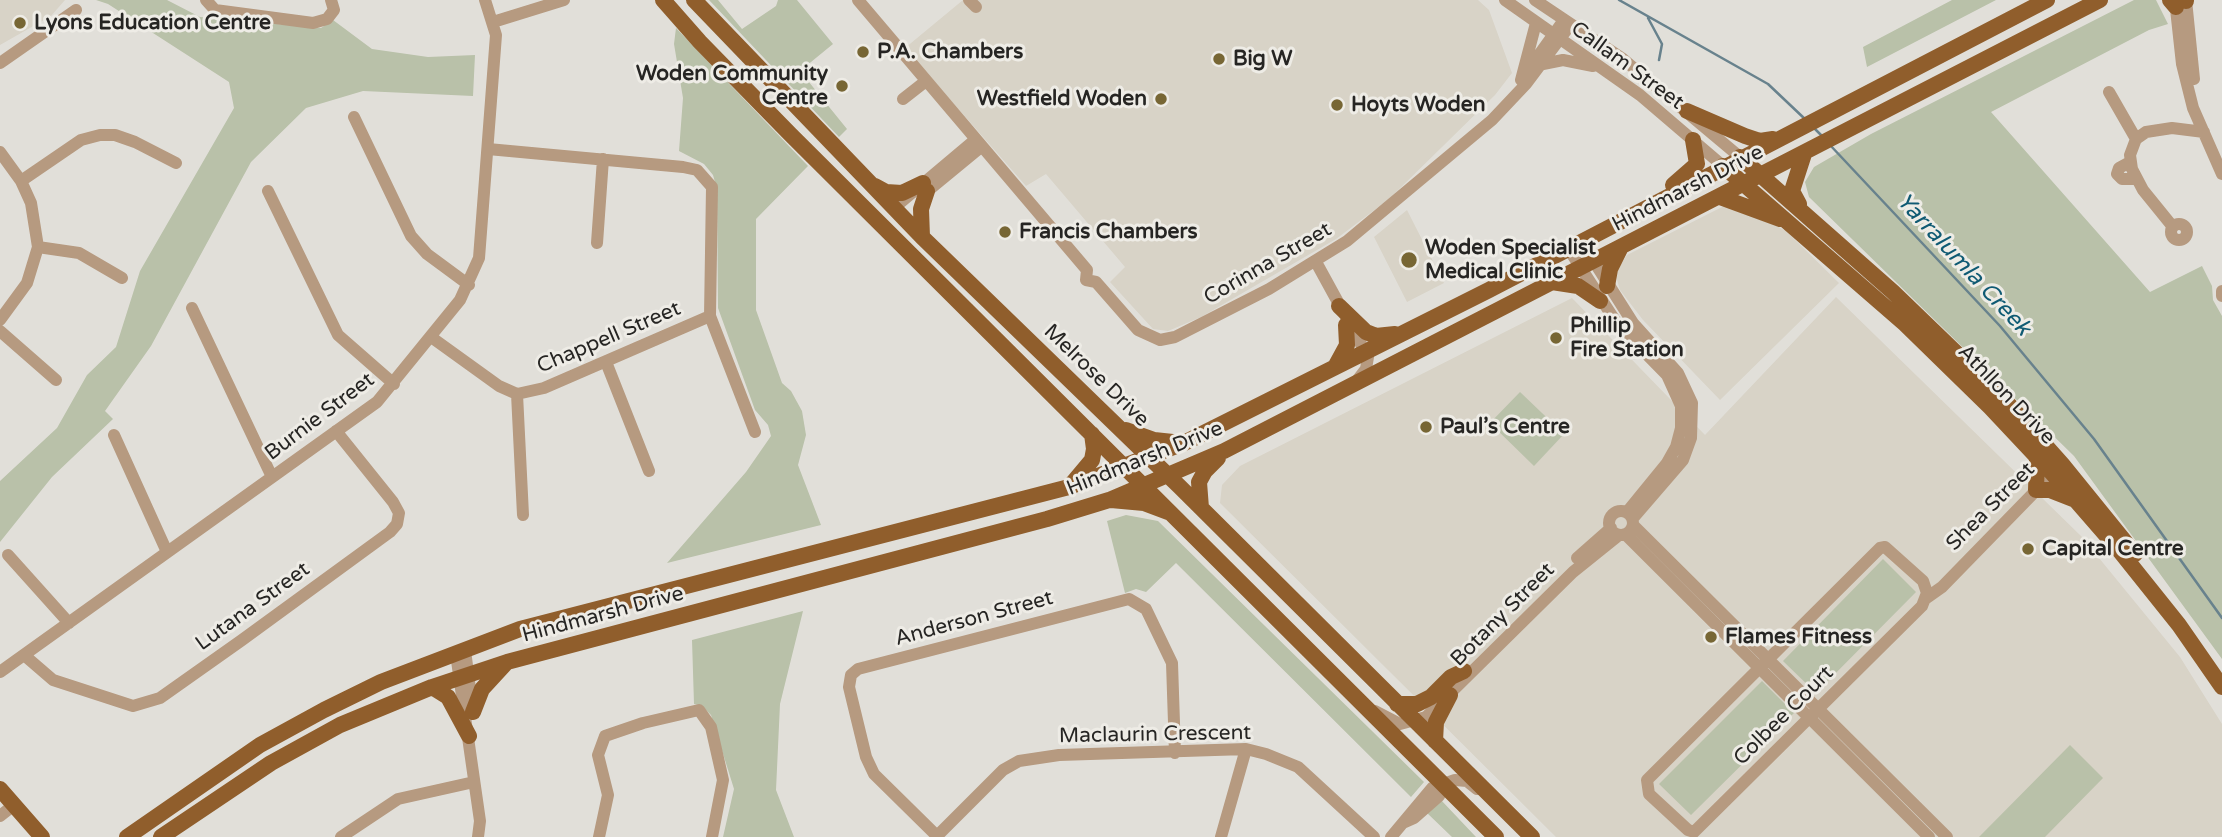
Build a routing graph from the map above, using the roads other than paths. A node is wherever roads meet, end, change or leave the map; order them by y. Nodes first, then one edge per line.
1 (206, 0) edge
2 (331, 0) edge
3 (485, 0) edge
4 (564, 0) edge
5 (663, 0) edge
6 (695, 0) edge
7 (858, 0) edge
8 (1505, 0) edge
9 (1535, 0) edge
10 (2047, 0) edge
11 (2100, 0) edge
12 (2180, 1) edge
13 (76, 10) dead end
14 (493, 22) junction
15 (1567, 22) junction
16 (1536, 23) junction
17 (1556, 38) junction
18 (0, 63) edge
19 (1541, 65) junction
20 (1600, 67) junction
21 (926, 80) junction
22 (1521, 80) junction
23 (2109, 92) dead end
24 (1516, 94) junction
25 (903, 99) dead end
26 (1687, 111) junction
27 (354, 117) dead end
28 (2204, 132) junction
29 (1784, 134) junction
30 (2136, 139) junction
31 (1693, 140) junction
32 (979, 143) junction
33 (488, 149) junction
34 (0, 152) edge
35 (1807, 152) junction
36 (1740, 157) junction
37 (603, 159) junction
38 (176, 163) dead end
39 (1723, 166) junction
40 (2222, 174) edge
41 (1762, 175) junction
42 (21, 181) junction
43 (870, 184) junction
44 (1744, 185) junction
45 (925, 187) junction
46 (268, 191) dead end
47 (1720, 197) junction
48 (1802, 209) junction
49 (1640, 210) junction
50 (897, 211) junction
51 (883, 223) junction
52 (1789, 223) junction
53 (2173, 227) dead end
54 (927, 241) junction
55 (597, 243) dead end
56 (1574, 244) junction
57 (38, 247) junction
58 (1620, 247) junction
59 (1316, 262) junction
60 (1587, 265) junction
61 (953, 267) junction
62 (932, 272) junction
63 (121, 278) dead end
64 (1552, 282) junction
65 (469, 285) junction
66 (1607, 286) junction
67 (2222, 290) edge
68 (2222, 296) edge
69 (1600, 301) junction
70 (1339, 306) junction
71 (192, 308) dead end
72 (710, 316) junction
73 (0, 320) edge
74 (1346, 325) junction
75 (0, 331) edge
76 (1401, 333) junction
77 (431, 337) junction
78 (1369, 360) junction
79 (606, 362) junction
80 (1335, 367) junction
81 (56, 380) dead end
82 (394, 384) junction
83 (517, 394) junction
84 (1120, 429) junction
85 (337, 431) junction
86 (755, 432) dead end
87 (1092, 433) junction
88 (114, 435) dead end
89 (1184, 443) junction
90 (1224, 451) junction
91 (1149, 457) junction
92 (2037, 457) junction
93 (1126, 467) junction
94 (2057, 468) junction
95 (649, 471) dead end
96 (1168, 475) junction
97 (272, 477) junction
98 (1144, 485) junction
99 (1069, 487) junction
100 (2036, 490) junction
101 (1109, 500) junction
102 (2075, 500) junction
103 (1201, 508) junction
104 (1173, 514) junction
105 (523, 515) dead end
106 (1624, 525) junction
107 (167, 552) junction
108 (8, 555) dead end
109 (1948, 578) junction
110 (1923, 580) junction
111 (1925, 599) junction
112 (69, 623) junction
113 (461, 652) junction
114 (24, 655) junction
115 (507, 662) junction
116 (1764, 664) junction
117 (2222, 670) edge
118 (1464, 671) junction
119 (0, 672) edge
120 (464, 677) junction
121 (432, 687) junction
122 (2222, 687) edge
123 (1450, 695) junction
124 (1397, 704) junction
125 (1365, 706) junction
126 (472, 712) junction
127 (1814, 713) junction
128 (1414, 722) junction
129 (469, 736) junction
130 (1440, 746) junction
131 (1246, 749) junction
132 (1175, 753) junction
133 (1418, 760) junction
134 (474, 782) junction
135 (1447, 782) junction
136 (0, 789) edge
137 (1490, 795) junction
138 (5, 809) edge
139 (30, 837) edge
140 (42, 837) edge
141 (127, 837) edge
142 (161, 837) edge
143 (341, 837) edge
144 (478, 837) edge
145 (600, 837) edge
146 (712, 837) edge
147 (937, 837) edge
148 (1221, 837) edge
149 (1374, 837) edge
150 (1391, 837) edge
151 (1496, 837) edge
152 (1532, 837) edge
153 (1929, 837) edge
154 (1947, 837) edge

1 - 2 street
3 - 14 street, Burnie Street
4 - 14 street
5 - 51 main road, Melrose Drive
6 - 43 main road, Melrose Drive
7 - 21 street, Corinna Street
8 - 16 street, Callam Street
9 - 15 street, Callam Street
10 - 29 main road, Hindmarsh Drive
11 - 35 main road, Hindmarsh Drive
12 - 28 street
13 - 18 street
14 - 33 street, Burnie Street
15 - 17 street, Corinna Street
15 - 26 street, Callam Street
16 - 17 street, Callam Street
16 - 22 street
17 - 19 street, Corinna Street
17 - 20 street, Callam Street
17 - 22 street, Corinna Street
19 - 20 street
19 - 24 street, Corinna Street
20 - 31 street, Callam Street
21 - 25 street
21 - 32 street, Corinna Street
22 - 24 street, Corinna Street
23 - 30 street
24 - 59 street, Corinna Street
26 - 29 main road
26 - 36 street, Callam Street
27 - 65 street
28 - 30 street
28 - 40 street
29 - 36 main road, Hindmarsh Drive
30 - 53 street
31 - 39 street, Callam Street
31 - 49 main road
32 - 45 street
32 - 59 street, Corinna Street
33 - 37 street, Chappell Street
33 - 65 street, Burnie Street
34 - 42 street
35 - 41 main road, Hindmarsh Drive
35 - 48 main road
36 - 39 main road, Hindmarsh Drive
36 - 41 main road, Athllon Drive
37 - 55 street
37 - 72 street, Chappell Street
38 - 42 street
39 - 44 main road, Athllon Drive
39 - 49 main road, Hindmarsh Drive
41 - 44 main road, Hindmarsh Drive
41 - 48 main road, Athllon Drive
42 - 57 street
43 - 45 main road
43 - 50 main road, Melrose Drive
44 - 47 main road, Hindmarsh Drive
44 - 52 main road, Athllon Drive
45 - 50 street
45 - 54 main road
46 - 82 street
47 - 52 main road
47 - 58 main road, Hindmarsh Drive
48 - 94 main road, Athllon Drive
49 - 56 main road, Hindmarsh Drive
50 - 51 main road
50 - 54 main road, Melrose Drive
51 - 62 main road, Melrose Drive
52 - 92 main road, Athllon Drive
54 - 61 main road, Melrose Drive
54 - 62 main road
56 - 60 street, Botany Street
56 - 76 main road, Hindmarsh Drive
57 - 63 street
57 - 73 street
58 - 60 main road, Hindmarsh Drive
58 - 66 main road
59 - 70 street
60 - 64 main road, Hindmarsh Drive
60 - 66 street, Botany Street
60 - 69 street, Botany Street
61 - 62 main road
61 - 84 main road, Melrose Drive
62 - 87 main road, Melrose Drive
64 - 69 main road
64 - 78 main road, Hindmarsh Drive
65 - 77 street, Burnie Street
66 - 106 street, Botany Street
67 - 68 street
69 - 106 street, Botany Street
70 - 74 street
70 - 76 main road
70 - 78 street
71 - 97 street
72 - 79 street, Chappell Street
72 - 86 street
74 - 78 street
74 - 80 main road
75 - 81 street
76 - 78 main road, Hindmarsh Drive
77 - 82 street, Burnie Street
77 - 83 street, Chappell Street
78 - 80 main road, Hindmarsh Drive
78 - 90 main road, Hindmarsh Drive
79 - 83 street, Chappell Street
79 - 95 street
80 - 89 main road, Hindmarsh Drive
82 - 85 street, Burnie Street
83 - 105 street
84 - 89 main road
84 - 91 main road, Melrose Drive
85 - 97 street, Burnie Street
85 - 114 street, Lutana Street
87 - 93 main road, Melrose Drive
87 - 99 main road
88 - 107 street
89 - 91 main road, Hindmarsh Drive
90 - 96 main road, Hindmarsh Drive
90 - 103 main road
91 - 93 main road, Hindmarsh Drive
91 - 96 main road, Melrose Drive
92 - 94 main road, Athllon Drive
92 - 100 main road
93 - 98 main road, Melrose Drive
93 - 99 main road, Hindmarsh Drive
94 - 100 street, Shea Street
94 - 102 main road, Athllon Drive
94 - 117 main road, Athllon Drive
96 - 98 main road, Hindmarsh Drive
96 - 103 main road, Melrose Drive
97 - 107 street, Burnie Street
98 - 101 main road, Hindmarsh Drive
98 - 104 main road, Melrose Drive
99 - 113 main road, Hindmarsh Drive
100 - 102 main road
100 - 109 street, Shea Street
101 - 104 main road
101 - 115 main road, Hindmarsh Drive
102 - 122 main road, Athllon Drive
103 - 124 main road, Melrose Drive
104 - 125 main road, Melrose Drive
106 - 116 street
106 - 118 street, Botany Street
106 - 123 street, Botany Street
107 - 112 street, Burnie Street
108 - 112 street
109 - 110 street, Shea Street
109 - 111 street, Shea Street
110 - 111 street
110 - 116 street, Colbee Court
111 - 127 street, Colbee Court
112 - 114 street, Burnie Street
113 - 120 street
113 - 141 main road, Hindmarsh Drive
114 - 119 street, Burnie Street
115 - 120 main road, Hindmarsh Drive
115 - 126 main road
116 - 127 street
116 - 127 street, Colbee Court
118 - 124 main road
118 - 128 street, Botany Street
120 - 121 main road, Hindmarsh Drive
120 - 126 street
120 - 129 street
121 - 129 main road
121 - 142 main road, Hindmarsh Drive
123 - 128 street, Botany Street
123 - 130 main road
124 - 128 main road, Melrose Drive
125 - 128 street
125 - 133 main road, Melrose Drive
126 - 129 street
127 - 153 street
127 - 154 street
128 - 130 main road, Melrose Drive
128 - 133 street
129 - 134 street
130 - 135 street
130 - 137 main road, Melrose Drive
131 - 132 street, Maclaurin Crescent
131 - 148 street
131 - 149 street, Maclaurin Crescent
132 - 147 street, Maclaurin Crescent
132 - 147 street, Anderson Street
133 - 135 main road, Melrose Drive
134 - 143 street
134 - 144 street
135 - 137 street
135 - 150 street
135 - 151 main road, Melrose Drive
136 - 138 main road
137 - 152 main road, Melrose Drive
138 - 139 main road
138 - 140 main road
145 - 146 street

